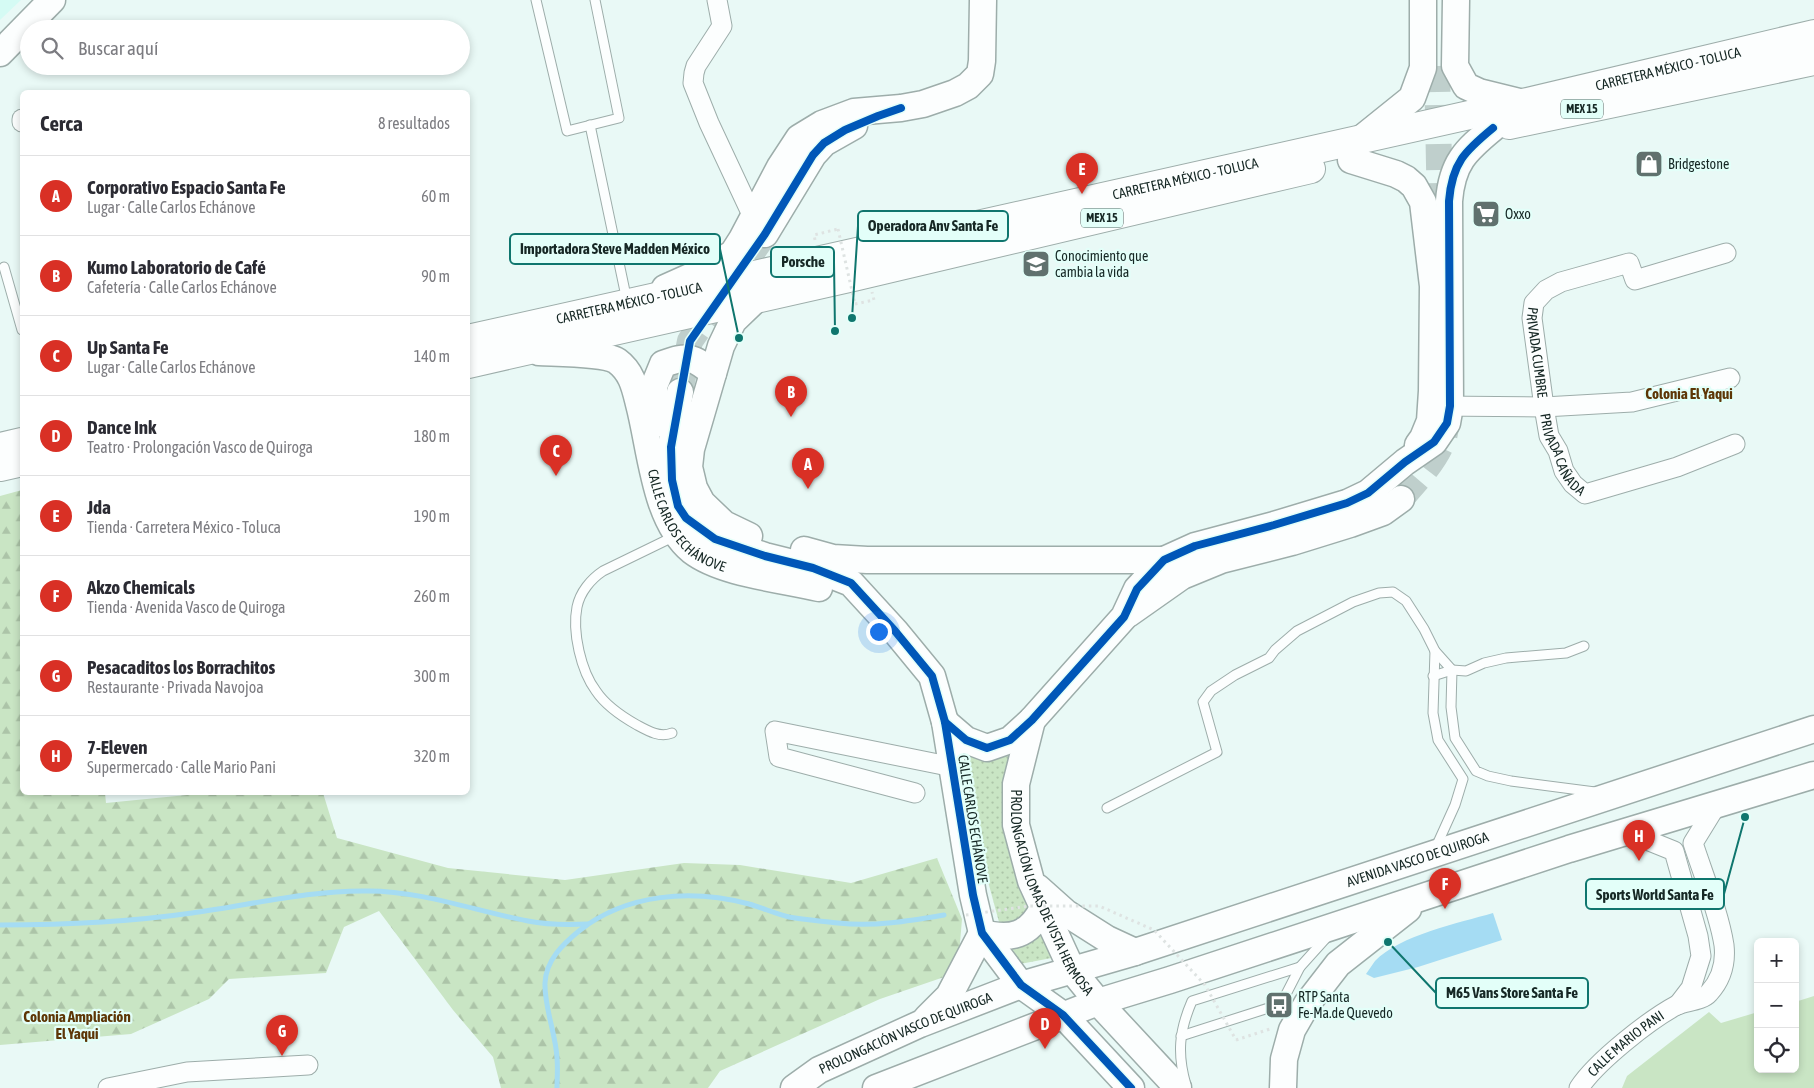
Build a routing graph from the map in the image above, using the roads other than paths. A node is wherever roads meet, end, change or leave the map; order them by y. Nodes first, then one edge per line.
1 (52, 0) edge
2 (536, 0) edge
3 (595, 0) edge
4 (718, 0) edge
5 (982, 0) edge
6 (1423, 0) edge
7 (1438, 0) edge
8 (1456, 0) edge
9 (32, 20) edge
10 (20, 33) edge
11 (1814, 34) edge
12 (0, 53) edge
13 (1814, 61) edge
14 (1438, 67) junction
15 (1523, 103) junction
16 (590, 125) junction
17 (1493, 128) junction
18 (1356, 149) junction
19 (1449, 201) junction
20 (1423, 202) junction
21 (759, 225) junction
22 (1726, 253) dead end
23 (4, 267) dead end
24 (757, 298) junction
25 (628, 304) junction
26 (20, 323) edge
27 (470, 340) edge
28 (523, 352) junction
29 (470, 364) edge
30 (713, 373) junction
31 (1730, 378) dead end
32 (680, 392) tunnel mouth
33 (1441, 406) junction
34 (1544, 407) junction
35 (20, 442) edge
36 (1736, 444) dead end
37 (0, 447) edge
38 (20, 462) edge
39 (0, 467) edge
40 (655, 478) junction
41 (1401, 499) tunnel mouth
42 (677, 534) junction
43 (867, 560) joint
44 (1164, 560) junction
45 (873, 606) junction
46 (1124, 617) junction
47 (1584, 646) dead end
48 (1435, 651) junction
49 (1452, 670) junction
50 (1433, 676) junction
51 (1032, 720) junction
52 (945, 722) junction
53 (1814, 729) edge
54 (672, 733) dead end
55 (953, 767) junction
56 (1814, 775) edge
57 (915, 793) dead end
58 (1613, 795) junction
59 (1717, 804) junction
60 (1107, 808) dead end
61 (1627, 832) junction
62 (1433, 854) junction
63 (1031, 881) junction
64 (1423, 898) junction
65 (1043, 908) junction
66 (1347, 922) junction
67 (974, 924) junction
68 (1135, 952) junction
69 (1300, 967) junction
70 (1072, 970) junction
71 (1021, 985) junction
72 (1098, 1002) junction
73 (1678, 1005) junction
74 (1063, 1015) junction
75 (920, 1024) junction
76 (1181, 1036) junction
77 (1143, 1048) junction
78 (308, 1065) dead end
79 (189, 1080) edge
80 (1124, 1080) edge
81 (108, 1088) edge
82 (794, 1088) edge
83 (876, 1088) edge
84 (1178, 1088) edge
85 (1187, 1088) edge
86 (1283, 1088) edge
87 (1579, 1088) edge

1 - 9 street
2 - 16 lane
3 - 16 lane
4 - 21 street
5 - 21 street
6 - 14 street
7 - 14 street
8 - 14 street
10 - 12 street
11 - 15 main road, CARRETERA MÉXICO - TOLUCA / MEX 15
13 - 17 main road, CARRETERA MÉXICO - TOLUCA / MEX 15
14 - 15 street
14 - 18 street
15 - 18 main road, CARRETERA MÉXICO - TOLUCA / MEX 15
16 - 25 lane
17 - 18 main road, CARRETERA MÉXICO - TOLUCA / MEX 15
17 - 19 street, PROLONGACIÓN LOMAS DE VISTA HERMOSA
18 - 20 street, PROLONGACIÓN LOMAS DE VISTA HERMOSA
18 - 24 main road, CARRETERA MÉXICO - TOLUCA / MEX 15
18 - 25 main road, CARRETERA MÉXICO - TOLUCA / MEX 15
19 - 20 street
19 - 33 street, PROLONGACIÓN LOMAS DE VISTA HERMOSA
20 - 33 street, PROLONGACIÓN LOMAS DE VISTA HERMOSA
21 - 25 street
22 - 34 street, PRIVADA CUMBRE
23 - 26 lane
24 - 28 main road, CARRETERA MÉXICO - TOLUCA / MEX 15
24 - 30 street, CALLE CARLOS ECHÁNOVE
25 - 27 main road, CARRETERA MÉXICO - TOLUCA / MEX 15
28 - 29 main road, CARRETERA MÉXICO - TOLUCA / MEX 15
28 - 40 street, CALLE CARLOS ECHÁNOVE
30 - 40 street
30 - 43 street, CALLE CARLOS ECHÁNOVE
31 - 34 street
32 - 45 street
33 - 34 street, PRIVADA CAÑADA
33 - 44 street, PROLONGACIÓN LOMAS DE VISTA HERMOSA
34 - 36 street, PRIVADA CAÑADA
35 - 37 main road
38 - 39 main road
40 - 42 street, CALLE CARLOS ECHÁNOVE
41 - 46 street
42 - 45 street, CALLE CARLOS ECHÁNOVE
42 - 54 lane
43 - 44 street, PROLONGACIÓN LOMAS DE VISTA HERMOSA
44 - 46 street, PROLONGACIÓN LOMAS DE VISTA HERMOSA
45 - 52 street, CALLE CARLOS ECHÁNOVE
46 - 51 street, PROLONGACIÓN LOMAS DE VISTA HERMOSA
47 - 49 lane
48 - 49 lane
48 - 50 lane
48 - 60 lane
49 - 50 lane
49 - 58 lane
50 - 62 lane
51 - 52 street
51 - 63 street, PROLONGACIÓN LOMAS DE VISTA HERMOSA
52 - 55 street, CALLE CARLOS ECHÁNOVE
53 - 58 street, AVENIDA VASCO DE QUIROGA
55 - 57 street
55 - 67 street, CALLE CARLOS ECHÁNOVE
56 - 59 street
58 - 62 street, AVENIDA VASCO DE QUIROGA
59 - 61 street
59 - 73 street, CALLE MARIO PANI
61 - 64 street
61 - 73 street, CALLE MARIO PANI
62 - 68 street, AVENIDA VASCO DE QUIROGA
63 - 65 street, PROLONGACIÓN LOMAS DE VISTA HERMOSA
63 - 68 street
64 - 66 street
64 - 86 street
65 - 67 street
65 - 70 street, PROLONGACIÓN LOMAS DE VISTA HERMOSA
66 - 69 lane
66 - 72 street
67 - 71 street, CALLE CARLOS ECHÁNOVE
67 - 75 street
68 - 70 street, AVENIDA VASCO DE QUIROGA
69 - 76 lane
69 - 76 lane
70 - 71 street, AVENIDA VASCO DE QUIROGA
70 - 72 street, PROLONGACIÓN LOMAS DE VISTA HERMOSA
71 - 74 street, CALLE CARLOS ECHÁNOVE
71 - 75 street, PROLONGACIÓN VASCO DE QUIROGA
72 - 74 street
72 - 77 street, PROLONGACIÓN LOMAS DE VISTA HERMOSA
73 - 87 street, CALLE MARIO PANI
74 - 80 street, CALLE CARLOS ECHÁNOVE
74 - 83 street
75 - 82 street, PROLONGACIÓN VASCO DE QUIROGA
76 - 85 lane
77 - 80 street
77 - 84 street, PROLONGACIÓN LOMAS DE VISTA HERMOSA
78 - 79 street
79 - 81 street

